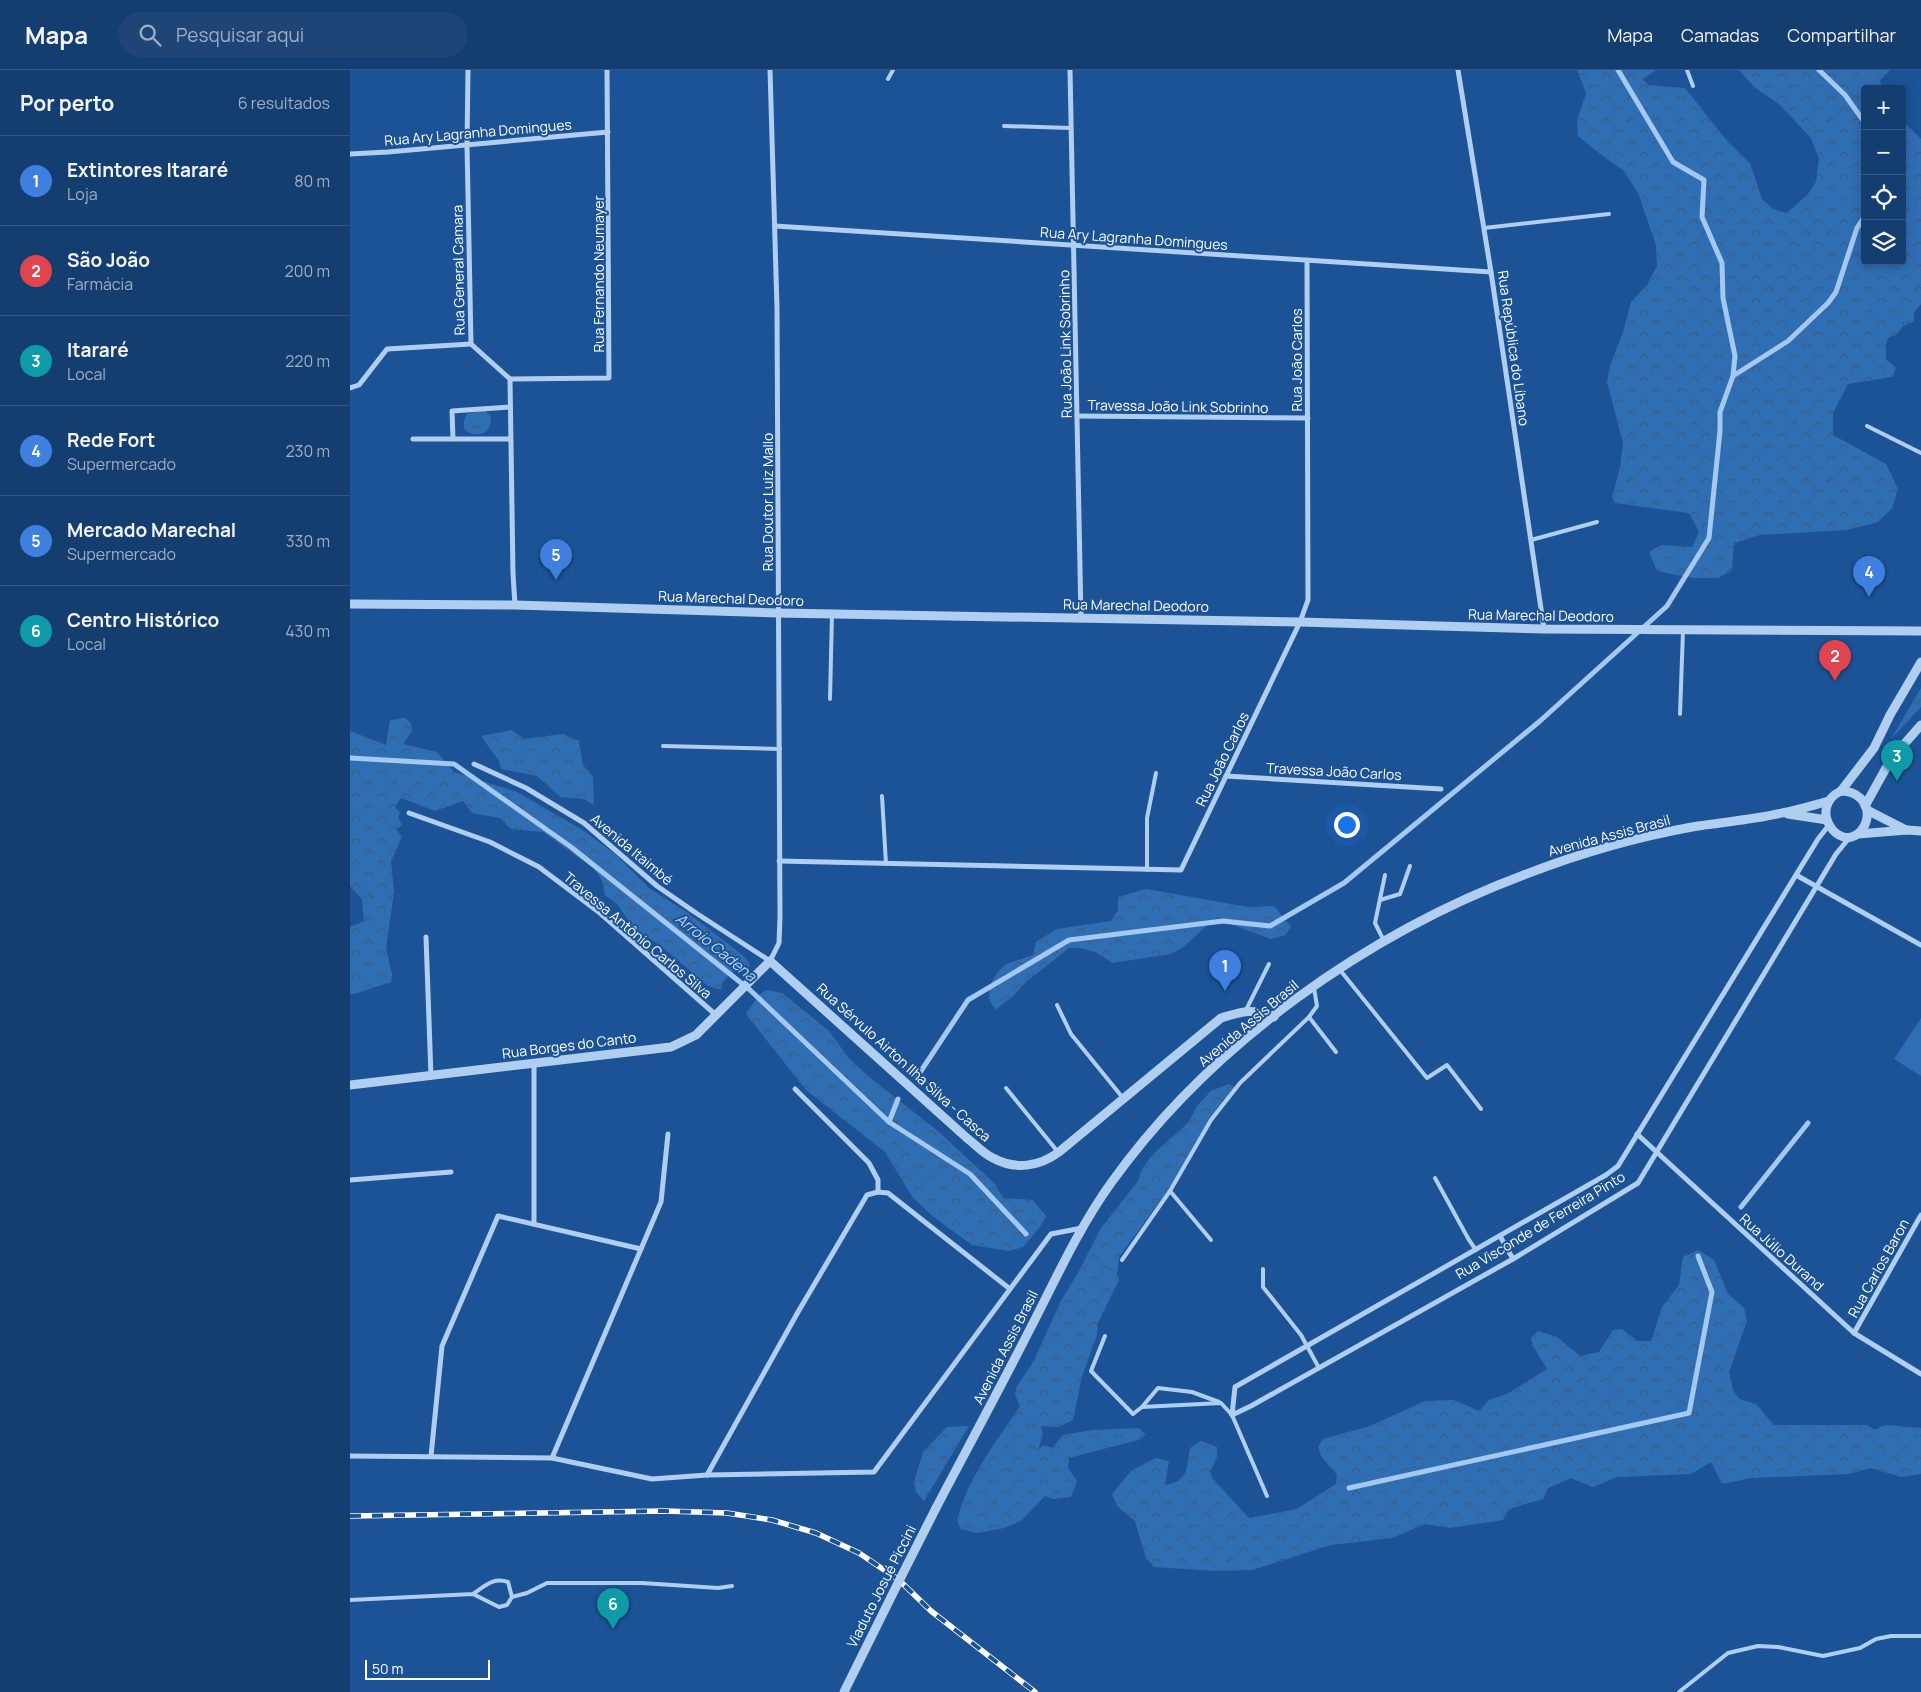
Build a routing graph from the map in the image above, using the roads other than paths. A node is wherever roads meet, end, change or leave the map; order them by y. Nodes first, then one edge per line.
1 (468, 70) edge
2 (608, 70) edge
3 (770, 70) edge
4 (893, 70) edge
5 (1070, 70) edge
6 (1458, 70) edge
7 (1687, 70) edge
8 (888, 79) dead end
9 (1693, 86) dead end
10 (1004, 126) dead end
11 (1072, 128) junction
12 (608, 132) junction
13 (467, 145) junction
14 (350, 154) edge
15 (1609, 214) dead end
16 (775, 226) junction
17 (1484, 228) junction
18 (1074, 245) junction
19 (1308, 260) junction
20 (1491, 272) junction
21 (471, 344) junction
22 (510, 379) junction
23 (350, 388) edge
24 (510, 407) junction
25 (1077, 416) junction
26 (1308, 418) junction
27 (1867, 426) dead end
28 (413, 439) dead end
29 (453, 439) junction
30 (510, 439) junction
31 (1921, 453) edge
32 (1597, 522) dead end
33 (1530, 540) junction
34 (350, 604) edge
35 (515, 605) junction
36 (778, 613) junction
37 (832, 614) junction
38 (1081, 618) junction
39 (1300, 622) junction
40 (1544, 630) junction
41 (1683, 630) junction
42 (1921, 631) edge
43 (1921, 662) edge
44 (830, 699) dead end
45 (1680, 714) dead end
46 (1921, 725) edge
47 (663, 746) dead end
48 (780, 749) junction
49 (474, 764) dead end
50 (1156, 773) dead end
51 (1226, 776) junction
52 (1441, 789) dead end
53 (1841, 791) junction
54 (882, 796) dead end
55 (1829, 801) junction
56 (1866, 808) junction
57 (1783, 813) junction
58 (409, 814) dead end
59 (1828, 822) junction
60 (1907, 830) junction
61 (1921, 831) edge
62 (1854, 836) junction
63 (780, 861) junction
64 (886, 864) junction
65 (1410, 866) dead end
66 (1147, 870) junction
67 (1385, 875) dead end
68 (1796, 875) junction
69 (1816, 886) junction
70 (1380, 900) junction
71 (426, 937) dead end
72 (1384, 941) junction
73 (1921, 944) edge
74 (770, 961) junction
75 (1269, 964) dead end
76 (1339, 968) junction
77 (1314, 985) junction
78 (1057, 1005) dead end
79 (1246, 1010) junction
80 (716, 1015) junction
81 (1274, 1016) junction
82 (1309, 1017) junction
83 (1336, 1052) dead end
84 (534, 1063) junction
85 (431, 1076) junction
86 (350, 1085) edge
87 (1006, 1088) dead end
88 (795, 1089) dead end
89 (1124, 1099) junction
90 (1481, 1108) dead end
91 (668, 1134) dead end
92 (1637, 1134) junction
93 (1059, 1152) junction
94 (1657, 1152) junction
95 (451, 1172) dead end
96 (1435, 1178) dead end
97 (350, 1180) edge
98 (1170, 1191) junction
99 (878, 1192) junction
100 (1921, 1215) edge
101 (534, 1224) junction
102 (1082, 1228) junction
103 (1500, 1236) junction
104 (1211, 1240) dead end
105 (641, 1249) junction
106 (1476, 1250) junction
107 (1513, 1259) junction
108 (1122, 1260) dead end
109 (1263, 1269) dead end
110 (1010, 1288) junction
111 (1854, 1333) junction
112 (1105, 1336) dead end
113 (1307, 1346) junction
114 (1319, 1368) junction
115 (1921, 1374) edge
116 (1221, 1403) junction
117 (1142, 1407) junction
118 (1232, 1415) junction
119 (350, 1456) edge
120 (430, 1456) junction
121 (552, 1458) junction
122 (707, 1475) junction
123 (1267, 1496) dead end
124 (936, 1508) joint
125 (732, 1586) dead end
126 (473, 1594) junction
127 (512, 1597) junction
128 (350, 1600) edge
129 (1921, 1636) edge
130 (844, 1692) edge
131 (1679, 1692) edge

1 - 13 street, Rua General Camara
2 - 12 street, Rua Fernando Neumayer
3 - 16 street, Rua Doutor Luiz Mallo
4 - 8 lane
5 - 11 street, Rua João Link Sobrinho
6 - 17 street, Rua República do Líbano
7 - 9 lane
10 - 11 lane
11 - 18 street, Rua João Link Sobrinho
12 - 13 street, Rua Ary Lagranha Domingues
12 - 22 street, Rua Fernando Neumayer
13 - 14 street, Rua Ary Lagranha Domingues
13 - 21 street, Rua General Camara
15 - 17 lane
16 - 18 street, Rua Ary Lagranha Domingues
16 - 36 street, Rua Doutor Luiz Mallo
17 - 20 street, Rua República do Líbano
18 - 19 street, Rua Ary Lagranha Domingues
18 - 25 street, Rua João Link Sobrinho
19 - 20 street, Rua Ary Lagranha Domingues
19 - 26 street, Rua João Carlos
20 - 33 street, Rua República do Líbano
21 - 22 street, Rua General Camara
21 - 23 street
22 - 24 street
24 - 29 street
24 - 30 street
25 - 26 street, Travessa João Link Sobrinho
25 - 38 street, Rua João Link Sobrinho
26 - 39 street, Rua João Carlos
27 - 31 lane
28 - 29 street
29 - 30 street
30 - 35 street
32 - 33 lane
33 - 40 street, Rua República do Líbano
34 - 35 street, Rua Marechal Deodoro
35 - 36 street, Rua Marechal Deodoro
36 - 37 street, Rua Marechal Deodoro
36 - 48 street, Rua Doutor Luiz Mallo
37 - 38 street, Rua Marechal Deodoro
37 - 44 lane
38 - 39 street, Rua Marechal Deodoro
39 - 40 street, Rua Marechal Deodoro
39 - 51 street, Rua João Carlos
40 - 41 street, Rua Marechal Deodoro
41 - 42 street, Rua Marechal Deodoro
41 - 45 lane
43 - 53 street
46 - 56 street
47 - 48 lane
48 - 63 street, Rua Doutor Luiz Mallo
49 - 74 street, Avenida Itaimbé
50 - 66 lane
51 - 52 street, Travessa João Carlos
51 - 66 street, Rua João Carlos
53 - 55 street
53 - 56 street
54 - 64 lane
55 - 57 street, Avenida Assis Brasil
55 - 59 street
56 - 60 street
56 - 62 street
57 - 59 street, Avenida Assis Brasil
57 - 72 street, Avenida Assis Brasil
58 - 80 street, Travessa Antônio Carlos Silva
59 - 62 street
59 - 68 street, Rua Visconde de Ferreira Pinto
60 - 61 street
60 - 62 street
62 - 69 street, Rua Visconde de Ferreira Pinto
63 - 64 street, Rua João Carlos
63 - 74 street, Rua Doutor Luiz Mallo
64 - 66 street, Rua João Carlos
65 - 70 lane
67 - 70 lane
68 - 69 street
68 - 92 street, Rua Visconde de Ferreira Pinto
69 - 73 street
69 - 94 street, Rua Visconde de Ferreira Pinto
70 - 72 lane
71 - 85 street
72 - 76 street, Avenida Assis Brasil
74 - 80 street, Rua Borges do Canto
74 - 93 street, Rua Sérvulo Airton Ilha Silva - Casca
75 - 79 lane
76 - 77 street, Avenida Assis Brasil
76 - 90 lane
77 - 81 street, Avenida Assis Brasil
77 - 82 lane
78 - 89 lane
79 - 81 street, Rua Sérvulo Airton Ilha Silva - Casca
79 - 89 street, Rua Sérvulo Airton Ilha Silva - Casca
80 - 84 street, Rua Borges do Canto
81 - 102 street, Avenida Assis Brasil
82 - 83 lane
82 - 98 lane
84 - 85 street, Rua Borges do Canto
84 - 101 street
85 - 86 street, Rua Borges do Canto
87 - 93 lane
88 - 99 street
89 - 93 street, Rua Sérvulo Airton Ilha Silva - Casca
91 - 105 street
92 - 94 street, Rua Júlio Durand
92 - 103 street, Rua Visconde de Ferreira Pinto
94 - 107 street, Rua Visconde de Ferreira Pinto
94 - 111 street, Rua Júlio Durand
95 - 97 street
96 - 106 lane
98 - 104 lane
98 - 108 lane
99 - 110 street
99 - 122 street
100 - 111 street, Rua Carlos Baron
101 - 105 street
101 - 120 street
102 - 110 street
102 - 124 street, Avenida Assis Brasil
103 - 106 street, Rua Visconde de Ferreira Pinto
103 - 107 street
105 - 121 street
106 - 113 street, Rua Visconde de Ferreira Pinto
107 - 114 street, Rua Visconde de Ferreira Pinto
109 - 113 lane
110 - 122 street
111 - 115 street, Rua Júlio Durand
112 - 117 lane
113 - 114 lane
113 - 118 street, Rua Visconde de Ferreira Pinto
114 - 118 street, Rua Visconde de Ferreira Pinto
116 - 117 lane
116 - 117 lane
116 - 118 lane
118 - 123 lane
119 - 120 street
120 - 121 street
121 - 122 street
124 - 130 street, Viaduto Josué Piccini, bridge
125 - 127 lane
126 - 127 lane
126 - 127 lane
126 - 128 lane
129 - 131 lane

